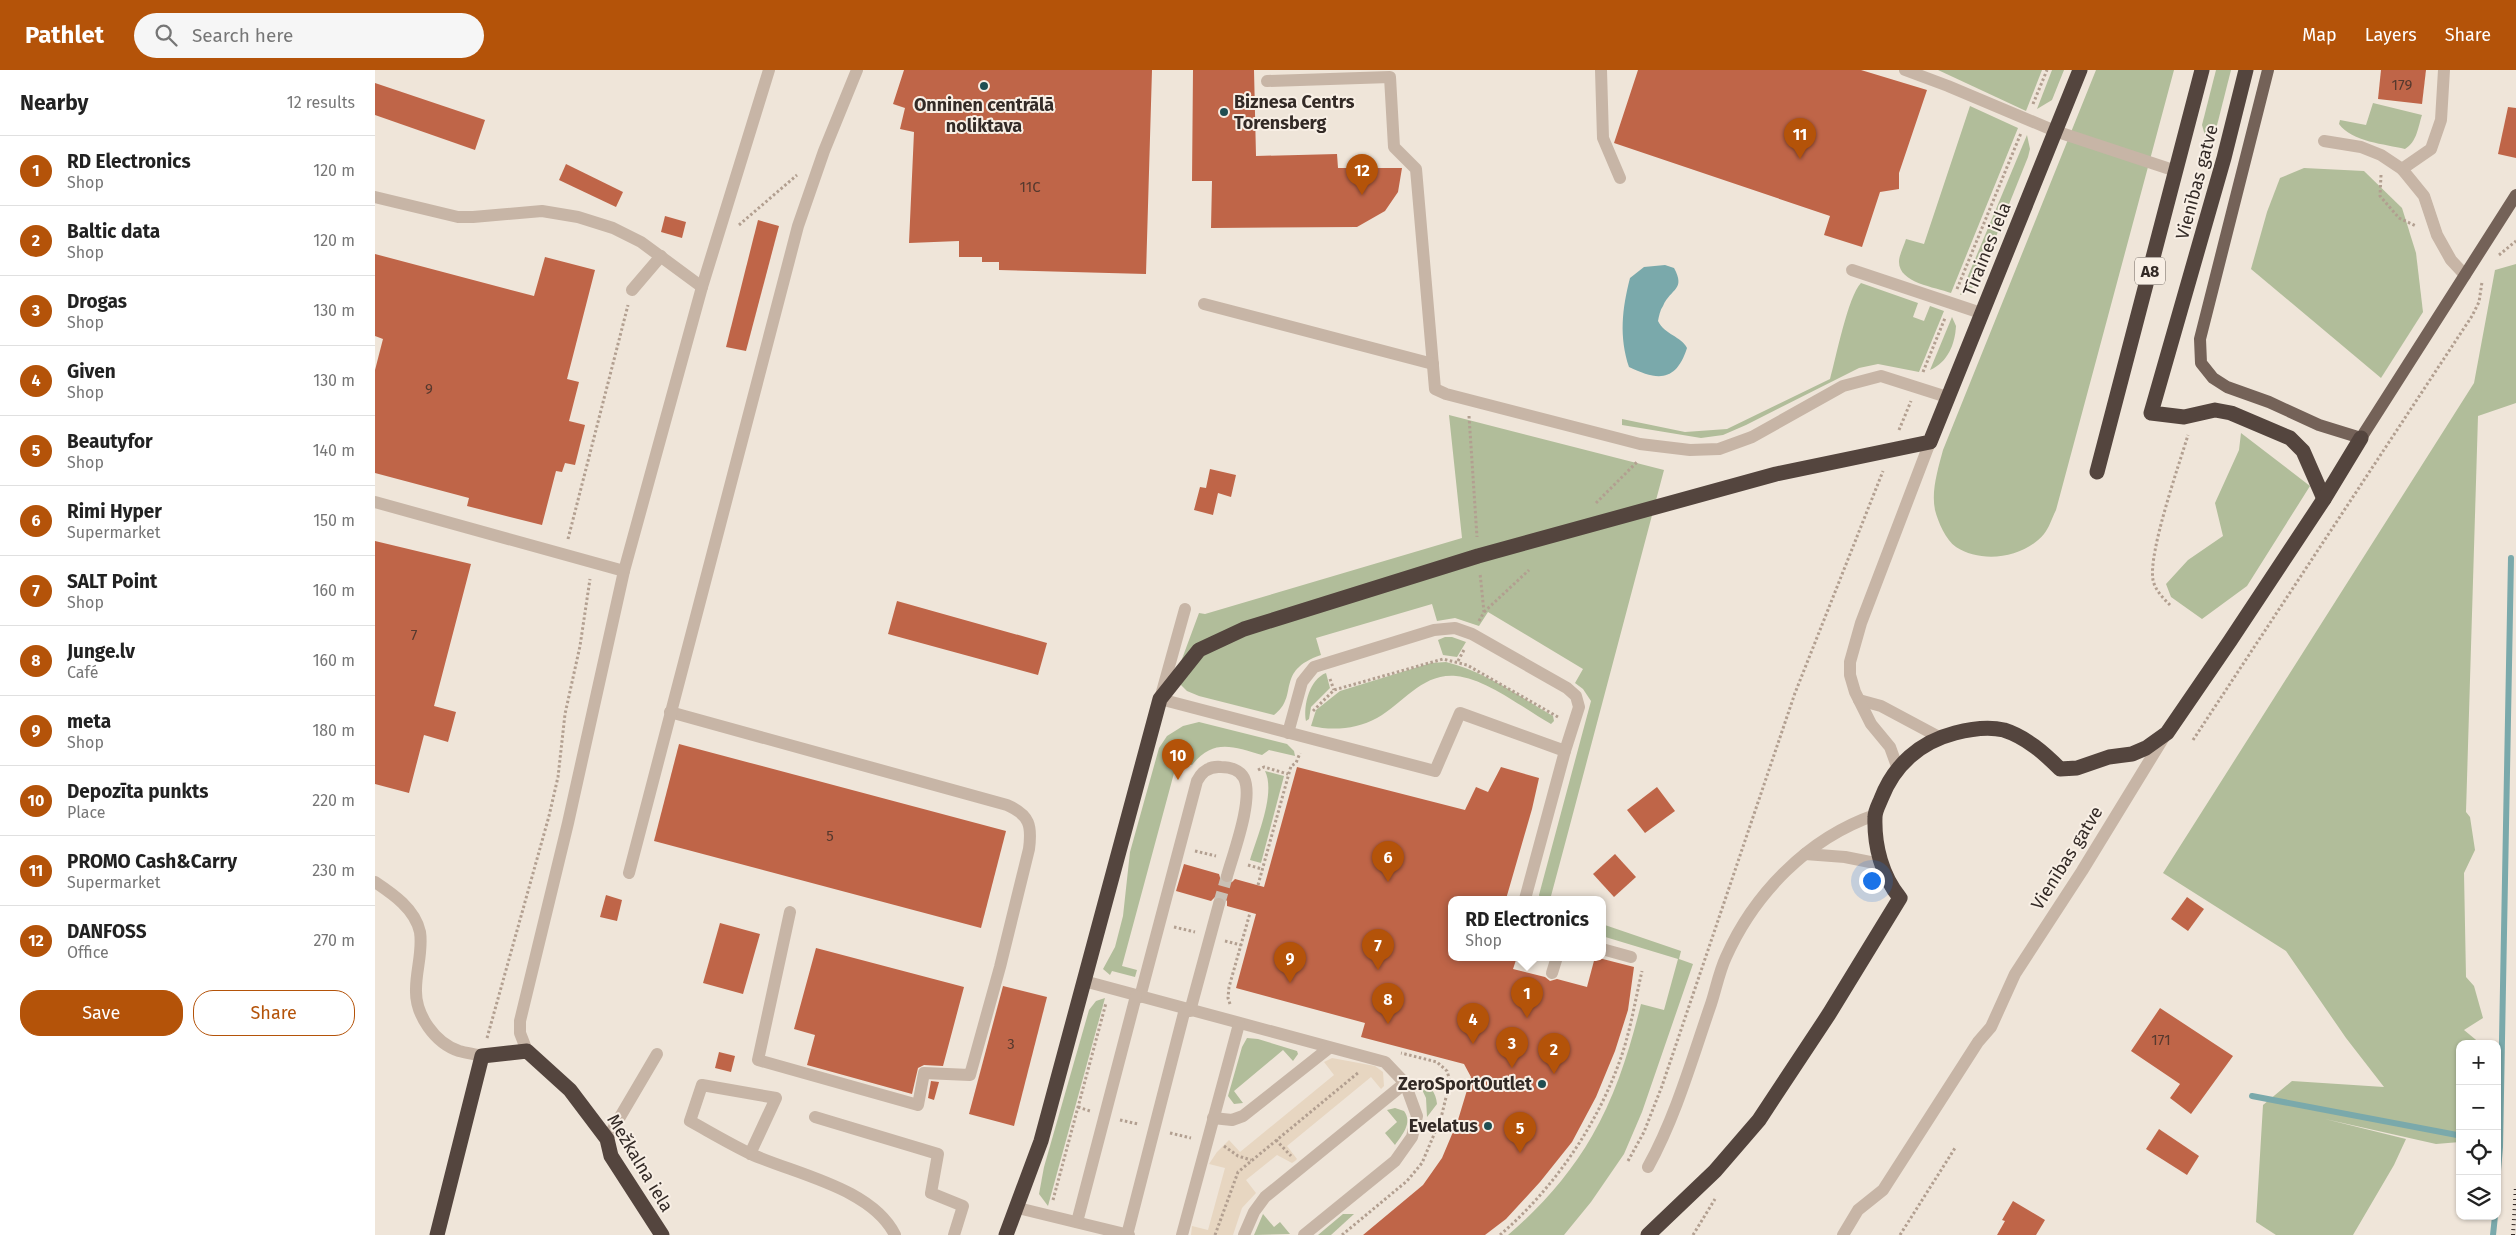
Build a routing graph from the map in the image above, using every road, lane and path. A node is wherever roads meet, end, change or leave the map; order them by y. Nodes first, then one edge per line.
1 (769, 70) edge
2 (857, 70) edge
3 (1601, 70) edge
4 (1905, 70) edge
5 (2047, 70) edge
6 (2080, 70) edge
7 (2202, 70) edge
8 (2246, 70) edge
9 (2268, 70) edge
10 (2444, 70) edge
11 (1267, 81) dead end
12 (2026, 121) junction
13 (2055, 131) junction
14 (2324, 141) dead end
15 (823, 151) junction
16 (2381, 155) junction
17 (2402, 169) junction
18 (2176, 171) junction
19 (1620, 178) dead end
20 (2516, 195) edge
21 (375, 197) edge
22 (2437, 236) junction
23 (2516, 241) edge
24 (713, 247) junction
25 (661, 256) junction
26 (2492, 259) dead end
27 (1852, 270) dead end
28 (2465, 275) junction
29 (2483, 275) dead end
30 (702, 287) junction
31 (632, 290) joint
32 (1204, 304) dead end
33 (1951, 304) junction
34 (1981, 313) junction
35 (1433, 364) junction
36 (1917, 387) junction
37 (1947, 397) junction
38 (1467, 400) junction
39 (1907, 410) dead end
40 (2361, 438) junction
41 (1929, 442) junction
42 (1654, 447) junction
43 (1891, 451) junction
44 (2097, 472) dead end
45 (2324, 499) junction
46 (375, 502) edge
47 (1596, 503) dead end
48 (565, 553) junction
49 (1479, 556) junction
50 (593, 561) junction
51 (1529, 570) dead end
52 (624, 571) junction
53 (1185, 610) dead end
54 (1484, 612) junction
55 (1472, 634) junction
56 (1458, 661) junction
57 (1160, 699) junction
58 (1859, 700) junction
59 (670, 712) junction
60 (1574, 726) junction
61 (1288, 733) junction
62 (2167, 733) junction
63 (1305, 737) junction
64 (1939, 738) junction
65 (2193, 740) dead end
66 (1565, 751) junction
67 (1897, 769) junction
68 (1288, 774) junction
69 (1243, 776) junction
70 (1875, 815) junction
71 (1805, 854) junction
72 (1880, 864) junction
73 (629, 873) dead end
74 (1227, 876) tunnel mouth
75 (375, 882) edge
76 (1258, 885) dead end
77 (1526, 896) edge
78 (1219, 904) tunnel mouth
79 (790, 912) dead end
80 (1606, 950) edge
81 (1631, 957) joint
82 (1556, 961) edge
83 (1552, 973) dead end
84 (1084, 981) junction
85 (1138, 996) junction
86 (1107, 998) dead end
87 (1188, 1010) junction
88 (1239, 1024) junction
89 (1329, 1048) junction
90 (527, 1050) junction
91 (657, 1054) dead end
92 (482, 1056) junction
93 (1374, 1059) junction
94 (1405, 1083) junction
95 (815, 1117) dead end
96 (1213, 1118) junction
97 (607, 1139) junction
98 (1955, 1148) dead end
99 (750, 1154) junction
100 (1628, 1162) dead end
101 (1648, 1167) dead end
102 (1719, 1191) dead end
103 (1018, 1208) junction
104 (1051, 1208) dead end
105 (1368, 1213) dead end
106 (1077, 1222) junction
107 (437, 1235) edge
108 (662, 1235) edge
109 (895, 1235) edge
110 (954, 1235) edge
111 (1007, 1235) edge
112 (1128, 1235) edge
113 (1182, 1235) edge
114 (1215, 1235) edge
115 (1244, 1235) edge
116 (1304, 1235) edge
117 (1342, 1235) edge
118 (1500, 1235) edge
119 (1648, 1235) edge
120 (1693, 1235) edge
121 (1843, 1235) edge
122 (1900, 1235) edge

1 - 24 street
2 - 15 street
3 - 19 street
4 - 12 street
5 - 12 path
6 - 13 highway, Tīraines iela
7 - 18 highway, Vienības gatve / A8
8 - 45 highway, Vienības gatve / A8
9 - 40 main road
10 - 17 street
11 - 35 street
12 - 13 street
12 - 33 path
13 - 18 street
13 - 34 highway, Tīraines iela
14 - 16 street
15 - 24 path
15 - 59 street
16 - 17 street
16 - 22 path
17 - 22 street
18 - 44 highway, Vienības gatve / A8
20 - 28 main road, Vienības gatve
21 - 25 street
22 - 28 street
23 - 26 path
24 - 30 street
25 - 30 street
25 - 31 street
27 - 33 street
28 - 40 main road, Vienības gatve
29 - 65 path
30 - 52 street
31 - 48 path
32 - 35 street
33 - 34 street
33 - 36 path
34 - 37 highway, Tīraines iela
35 - 38 street
36 - 37 street
36 - 39 path
36 - 42 street
37 - 41 highway, Tīraines iela
38 - 42 street
38 - 49 path
40 - 45 highway, Vienības gatve
41 - 43 highway
41 - 58 street
42 - 47 path
43 - 49 highway
43 - 100 path
45 - 62 highway, Vienības gatve
46 - 48 street
48 - 50 street
49 - 54 path
49 - 57 highway
50 - 52 street
50 - 92 path
51 - 54 path
52 - 90 street
53 - 57 street
54 - 55 path
55 - 56 path
55 - 60 street
55 - 61 street
56 - 60 path
56 - 63 path
57 - 61 street
57 - 84 highway
58 - 64 street
58 - 67 street
59 - 73 street
59 - 79 street
60 - 66 street
61 - 63 street
62 - 64 highway
62 - 121 street, Vienības gatve
63 - 66 street
63 - 68 path
64 - 67 highway
66 - 77 street
67 - 70 highway
68 - 69 path
68 - 76 path
69 - 74 street
69 - 85 street
70 - 71 street
70 - 72 highway
71 - 72 street
71 - 101 street
72 - 119 highway
75 - 92 street
78 - 87 street
80 - 81 street
81 - 118 path
82 - 83 street
84 - 85 street
84 - 103 highway
85 - 87 street
85 - 106 street
86 - 104 path
87 - 88 street
87 - 112 street
88 - 89 street
88 - 96 street
89 - 93 street
89 - 96 street
90 - 92 highway
90 - 97 highway, Mežkalna iela
91 - 97 street
92 - 107 highway
93 - 94 street
93 - 114 path
94 - 115 street
94 - 116 street
95 - 110 street
96 - 113 street
97 - 108 highway, Mežkalna iela
98 - 122 path
99 - 99 street
99 - 109 street
102 - 120 path
103 - 106 street
103 - 111 highway
105 - 117 path
106 - 112 street

